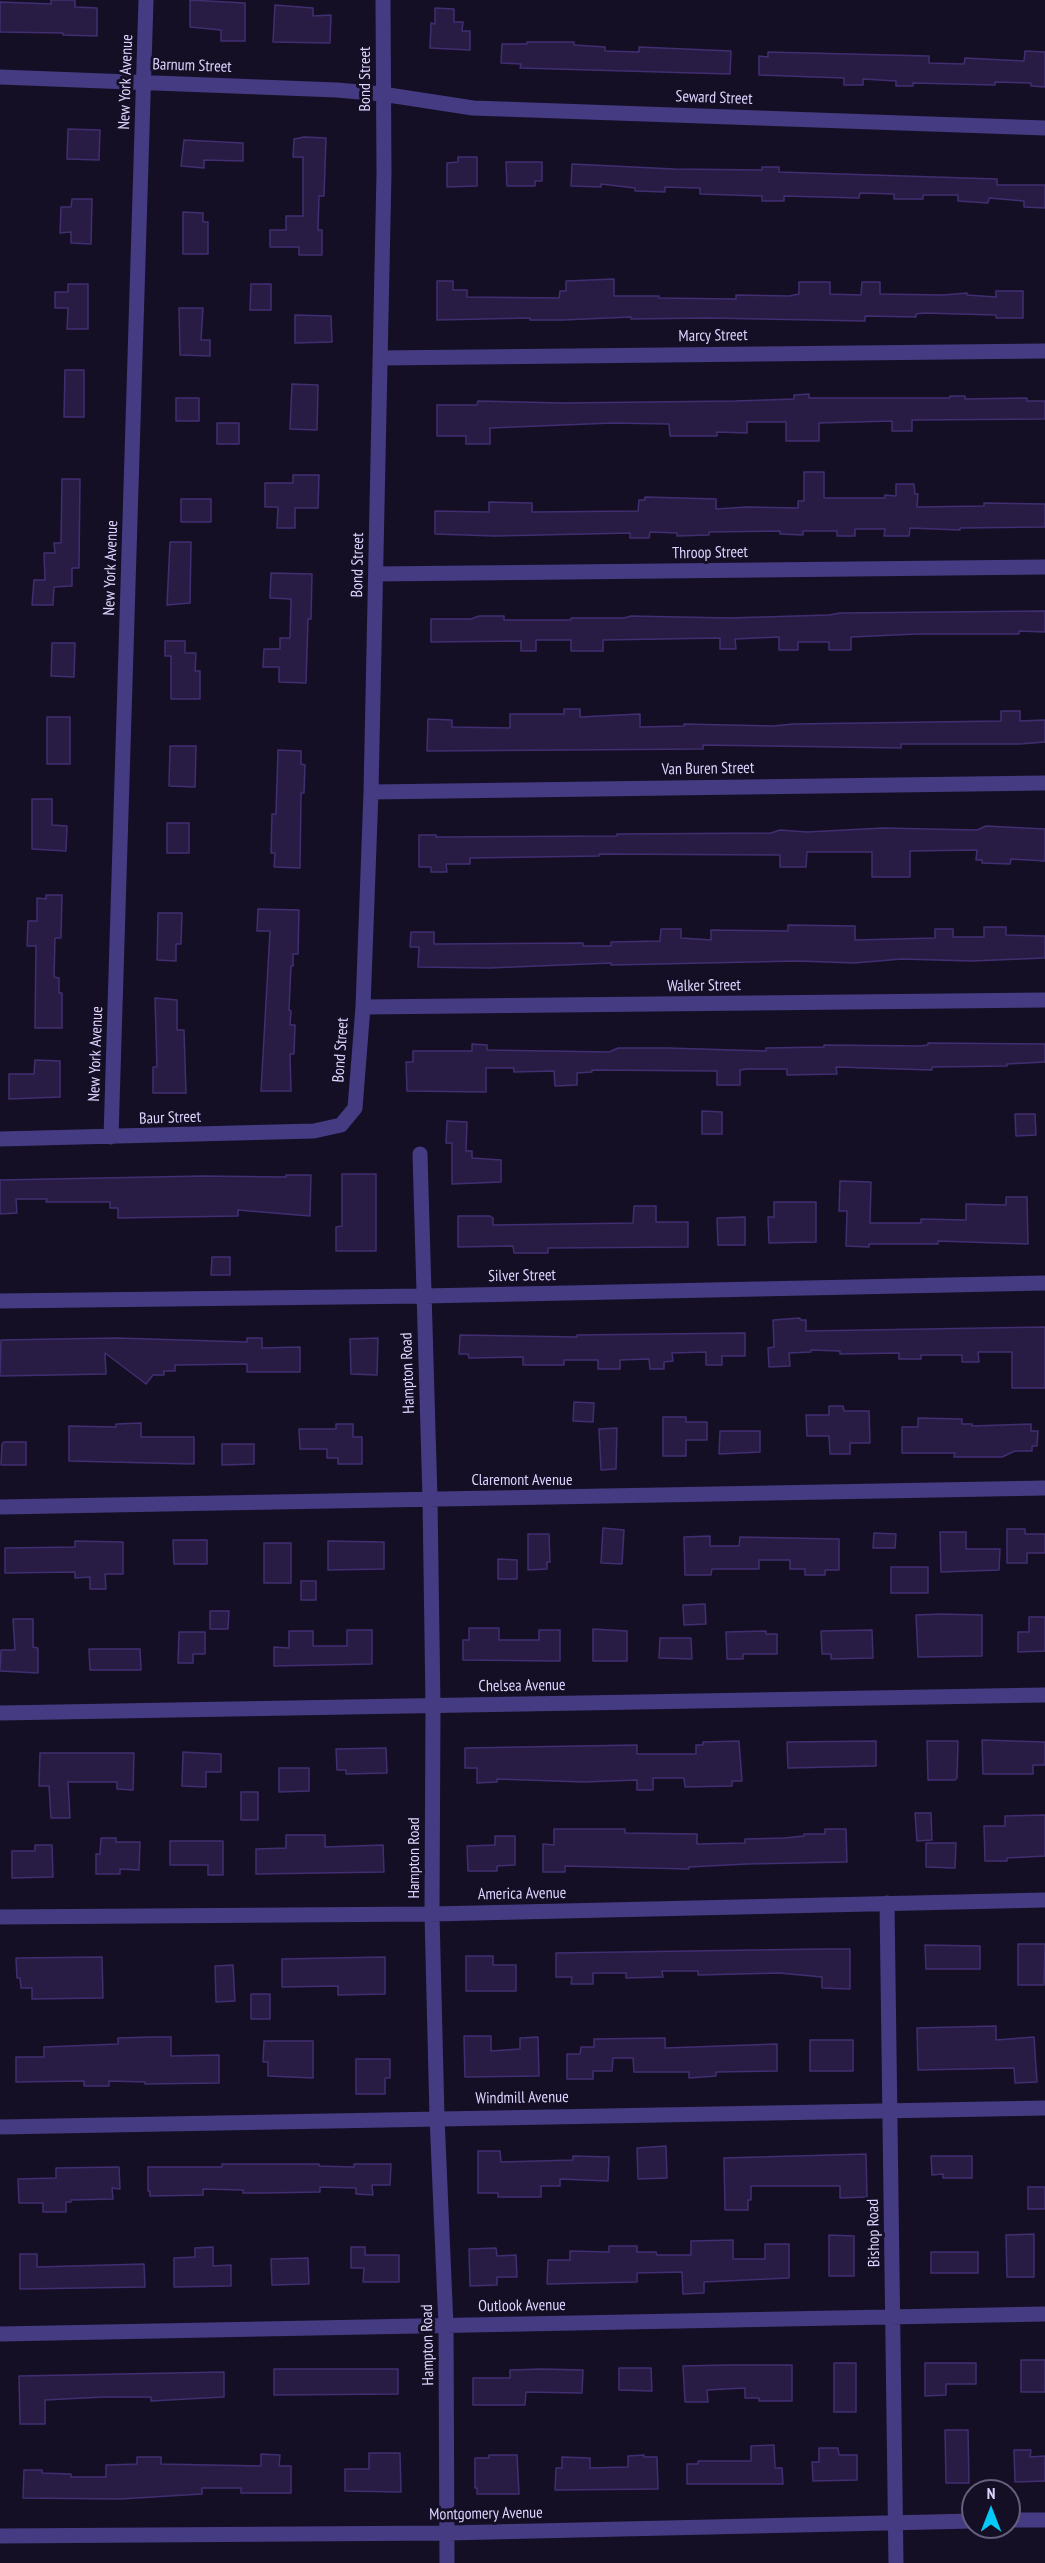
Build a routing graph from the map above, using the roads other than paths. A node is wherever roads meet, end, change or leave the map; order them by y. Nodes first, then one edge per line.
1 (146, 0) edge
2 (383, 0) edge
3 (0, 77) edge
4 (144, 82) junction
5 (382, 94) junction
6 (1045, 128) edge
7 (1045, 351) edge
8 (380, 358) junction
9 (1045, 567) edge
10 (376, 574) junction
11 (1045, 783) edge
12 (371, 792) junction
13 (1045, 1000) edge
14 (363, 1007) junction
15 (341, 1125) joint
16 (111, 1137) junction
17 (0, 1139) edge
18 (420, 1154) dead end
19 (1045, 1283) edge
20 (424, 1296) junction
21 (0, 1302) edge
22 (1045, 1488) edge
23 (430, 1499) junction
24 (0, 1507) edge
25 (1045, 1695) edge
26 (433, 1706) junction
27 (0, 1713) edge
28 (1045, 1900) edge
29 (887, 1903) junction
30 (432, 1914) junction
31 (0, 1917) edge
32 (1045, 2108) edge
33 (890, 2111) junction
34 (437, 2117) junction
35 (0, 2127) edge
36 (1045, 2314) edge
37 (894, 2317) junction
38 (446, 2326) junction
39 (0, 2334) edge
40 (1021, 2520) edge
41 (1045, 2520) edge
42 (961, 2521) edge
43 (896, 2522) junction
44 (447, 2533) junction
45 (0, 2536) edge
46 (447, 2563) edge
47 (896, 2563) edge

1 - 4 street, New York Avenue
2 - 5 street, Bond Street
3 - 4 street, Barnum Street
4 - 5 street, Barnum Street
4 - 16 street, New York Avenue
5 - 6 street, Seward Street
5 - 8 street, Bond Street
7 - 8 street, Marcy Street
8 - 10 street, Bond Street
9 - 10 street, Throop Street
10 - 12 street, Bond Street
11 - 12 street, Van Buren Street
12 - 14 street, Bond Street
13 - 14 street, Walker Street
14 - 15 street, Bond Street
15 - 16 street, Baur Street
16 - 17 street, Baur Street
18 - 20 street, Hampton Road
19 - 20 street, Silver Street
20 - 21 street, Silver Street
20 - 23 street, Hampton Road
22 - 23 street, Claremont Avenue
23 - 24 street, Claremont Avenue
23 - 26 street, Hampton Road
25 - 26 street, Chelsea Avenue
26 - 27 street, Chelsea Avenue
26 - 30 street, Hampton Road
28 - 29 street, America Avenue
29 - 30 street, America Avenue
29 - 33 street, Bishop Road
30 - 31 street, America Avenue
30 - 34 street, Hampton Road
32 - 33 street, Windmill Avenue
33 - 34 street, Windmill Avenue
33 - 37 street, Bishop Road
34 - 35 street, Windmill Avenue
34 - 38 street, Hampton Road
36 - 37 street, Outlook Avenue
37 - 38 street, Outlook Avenue
37 - 43 street, Bishop Road
38 - 39 street, Outlook Avenue
38 - 44 street, Hampton Road
40 - 41 street
42 - 43 street, Montgomery Avenue
43 - 44 street, Montgomery Avenue
43 - 47 street, Bishop Road
44 - 45 street, Montgomery Avenue
44 - 46 street, Hampton Road

